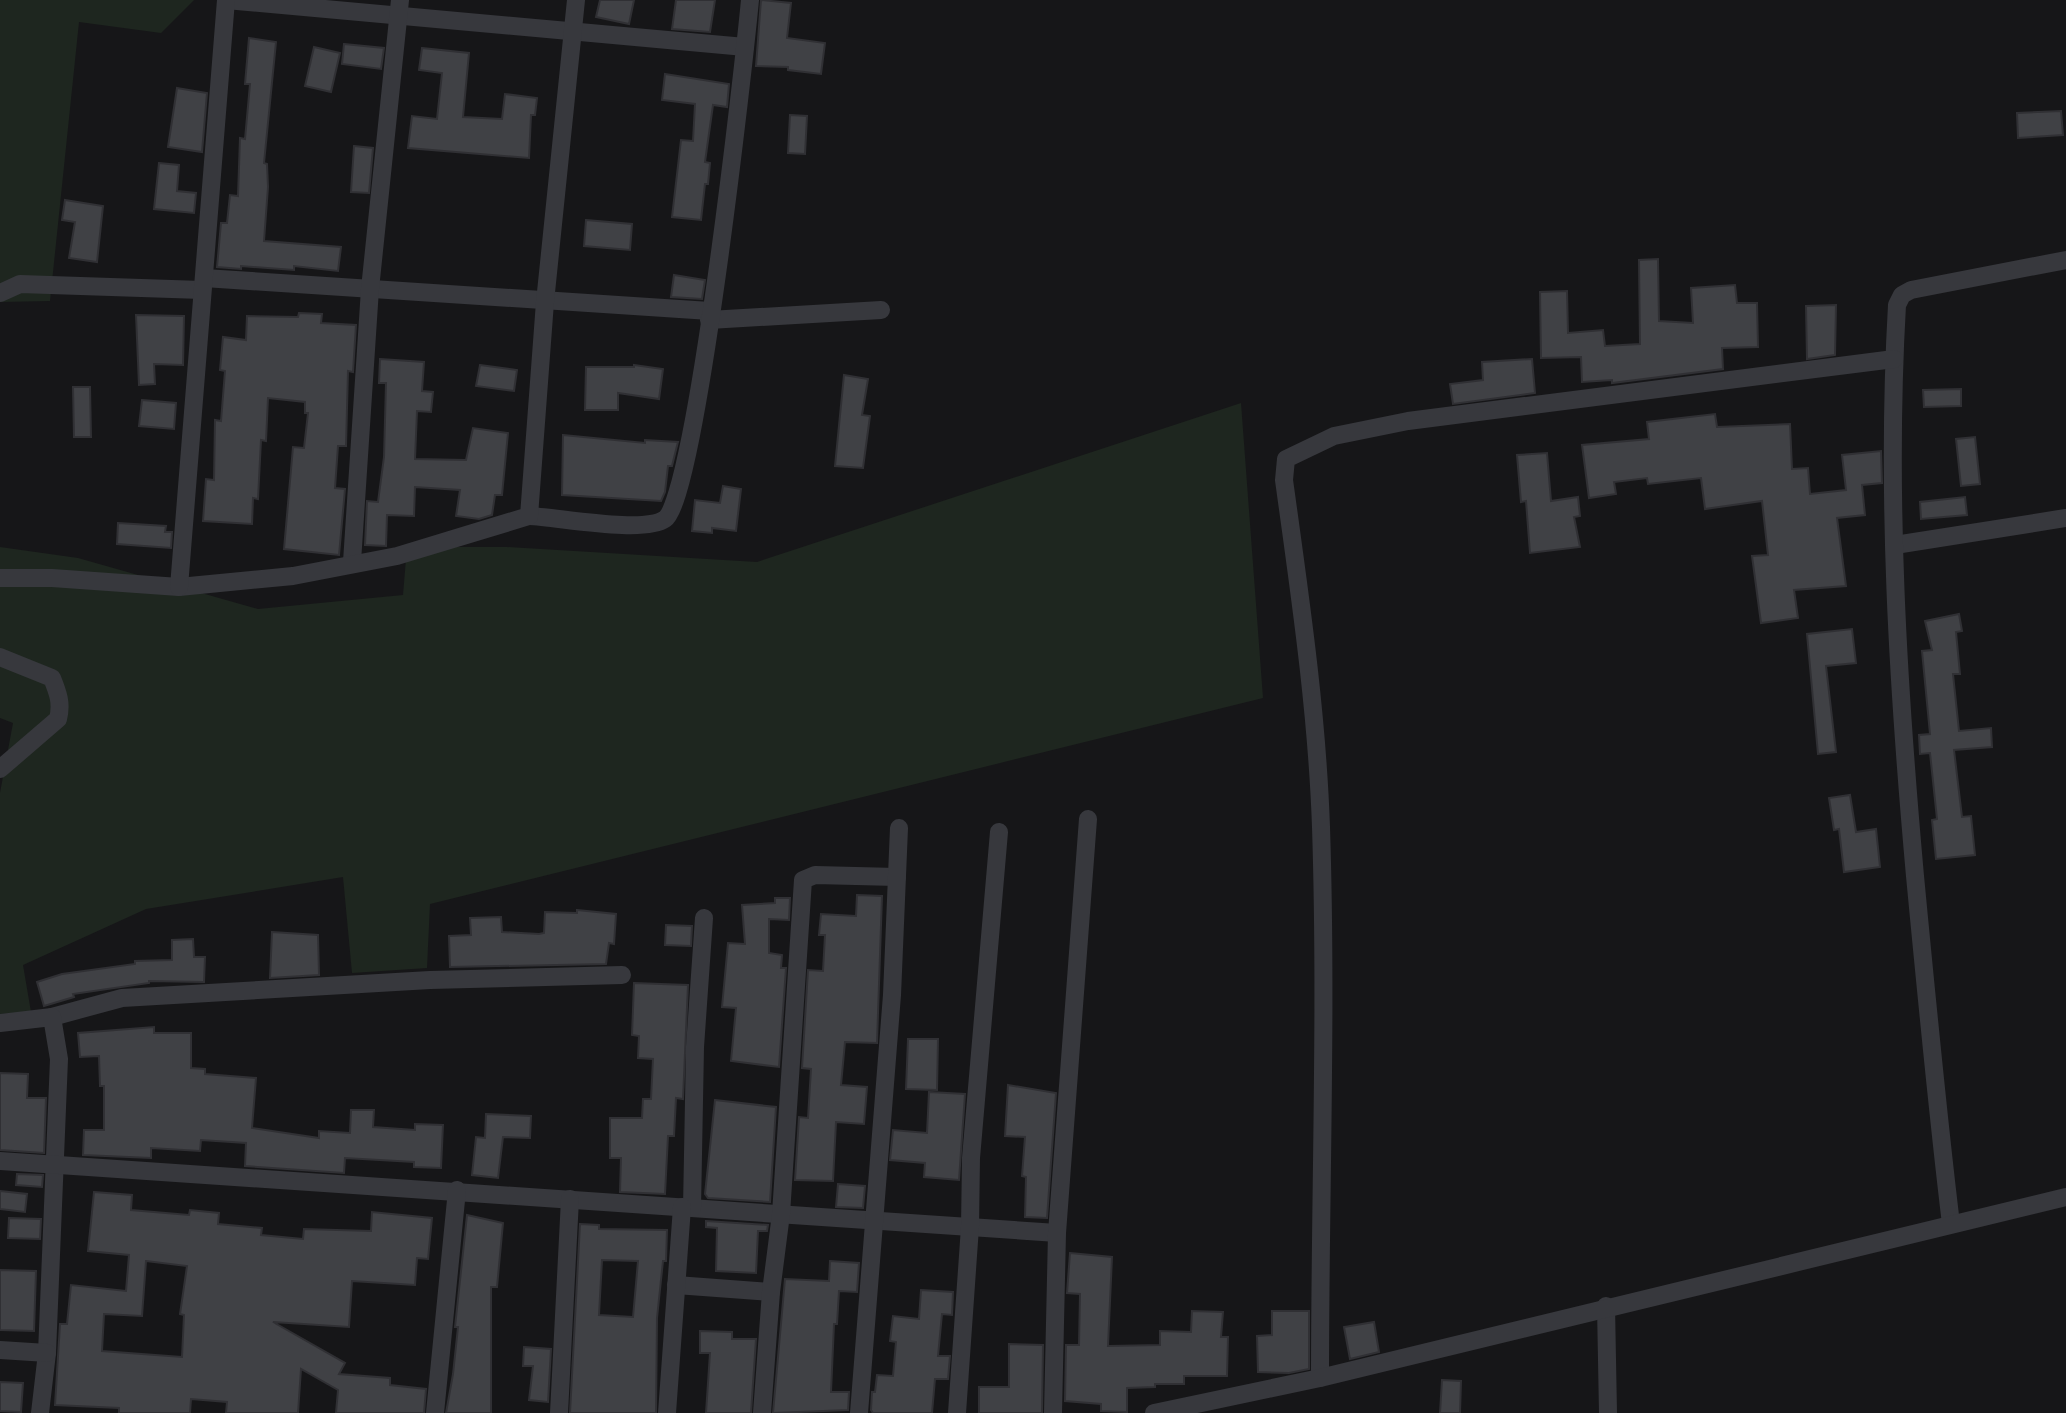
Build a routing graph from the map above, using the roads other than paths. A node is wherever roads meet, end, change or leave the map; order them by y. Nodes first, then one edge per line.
1 (226, 0) edge
2 (576, 0) edge
3 (750, 0) edge
4 (400, 7) edge
5 (573, 32) junction
6 (746, 47) junction
7 (2066, 260) edge
8 (203, 284) junction
9 (370, 289) junction
10 (0, 293) edge
11 (545, 302) junction
12 (881, 310) dead end
13 (710, 316) junction
14 (1894, 359) junction
15 (529, 516) junction
16 (2066, 518) edge
17 (1895, 545) junction
18 (352, 562) junction
19 (0, 578) edge
20 (179, 587) junction
21 (0, 657) edge
22 (0, 769) edge
23 (1088, 819) dead end
24 (899, 828) dead end
25 (999, 831) dead end
26 (897, 877) junction
27 (704, 918) dead end
28 (622, 975) dead end
29 (52, 1017) junction
30 (0, 1023) edge
31 (0, 1161) edge
32 (56, 1163) junction
33 (457, 1191) junction
34 (2066, 1197) edge
35 (570, 1199) junction
36 (687, 1208) junction
37 (781, 1214) junction
38 (876, 1221) junction
39 (1951, 1224) junction
40 (970, 1227) junction
41 (1057, 1233) junction
42 (676, 1285) junction
43 (771, 1292) junction
44 (1606, 1306) junction
45 (0, 1350) edge
46 (47, 1353) junction
47 (1320, 1378) junction
48 (40, 1413) edge
49 (435, 1413) edge
50 (559, 1413) edge
51 (667, 1413) edge
52 (762, 1413) edge
53 (859, 1413) edge
54 (957, 1413) edge
55 (1053, 1413) edge
56 (1154, 1413) edge
57 (1608, 1413) edge

1 - 4 street
1 - 8 street
2 - 5 street
3 - 6 street
4 - 5 street
4 - 9 street
5 - 6 street
5 - 11 street
6 - 13 street
7 - 14 street
8 - 9 street
8 - 10 street
8 - 20 street
9 - 11 street
9 - 18 street
11 - 13 street
11 - 15 street
12 - 13 street
13 - 15 street
14 - 17 street
14 - 47 street
15 - 18 street
16 - 17 street
17 - 39 street
18 - 20 street
19 - 20 street
21 - 22 street
23 - 41 street
24 - 26 street
25 - 40 street
26 - 37 street
26 - 38 street
27 - 36 street
28 - 29 street
29 - 30 street
29 - 32 street
31 - 32 street
32 - 33 street
32 - 46 street
33 - 35 street
33 - 49 street
34 - 39 street
35 - 36 street
35 - 50 street
36 - 37 street
36 - 42 street
37 - 38 street
37 - 43 street
38 - 40 street
38 - 53 street
39 - 44 street
40 - 41 street
40 - 54 street
41 - 55 street
42 - 43 street
42 - 51 street
43 - 52 street
44 - 47 street
44 - 57 street
45 - 46 street
46 - 48 street
47 - 56 street

